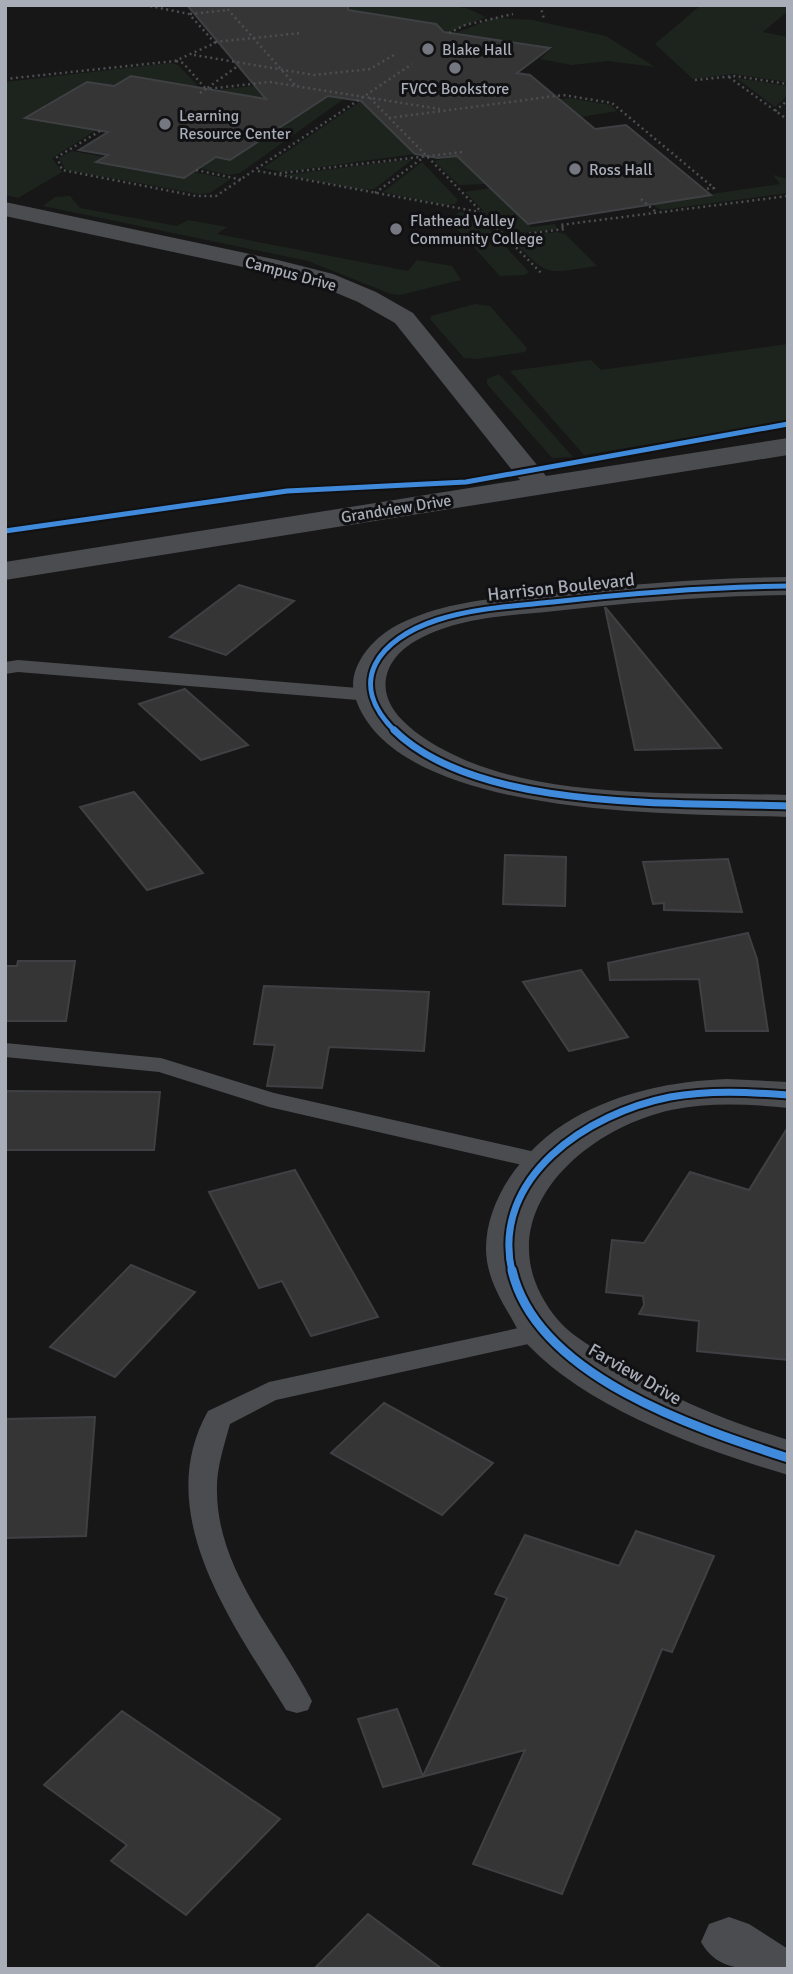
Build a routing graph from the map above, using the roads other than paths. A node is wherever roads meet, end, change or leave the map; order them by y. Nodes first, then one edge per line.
1 (5, 209) edge
2 (788, 446) edge
3 (537, 485) junction
4 (5, 571) edge
5 (788, 586) edge
6 (5, 668) edge
7 (370, 695) junction
8 (788, 806) edge
9 (5, 1050) edge
10 (788, 1095) edge
11 (544, 1162) junction
12 (542, 1332) junction
13 (788, 1458) edge
14 (297, 1701) dead end

1 - 3 street, Campus Drive
2 - 3 street, Grandview Drive
3 - 4 street, Grandview Drive
5 - 7 street, Harrison Boulevard
6 - 7 lane
7 - 8 street
9 - 11 lane
10 - 11 street, Farview Drive
11 - 12 street, Farview Drive
12 - 13 street, Farview Drive
12 - 14 lane

